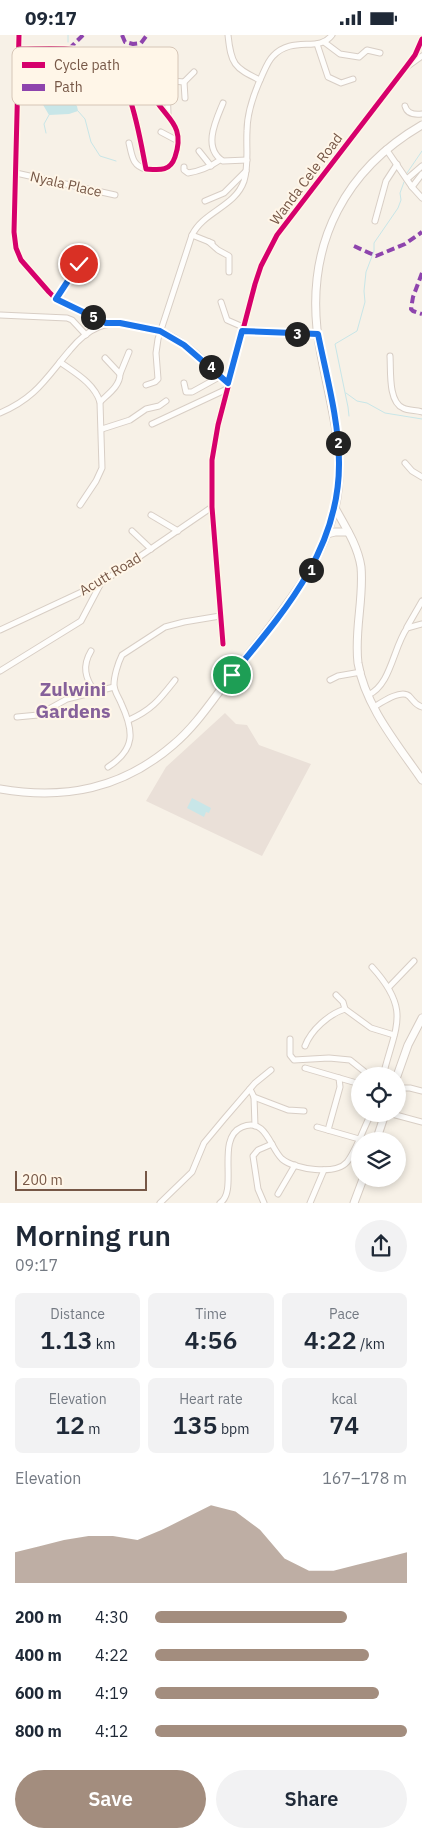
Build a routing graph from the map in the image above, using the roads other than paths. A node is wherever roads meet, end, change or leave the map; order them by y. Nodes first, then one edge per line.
1 (228, 35) edge
2 (332, 35) edge
3 (422, 39) edge
4 (324, 42) junction
5 (317, 44) junction
6 (380, 53) dead end
7 (422, 56) edge
8 (406, 67) junction
9 (194, 72) dead end
10 (354, 79) dead end
11 (260, 80) junction
12 (178, 81) edge
13 (184, 82) junction
14 (185, 98) dead end
15 (223, 103) dead end
16 (18, 105) edge
17 (131, 105) edge
18 (160, 105) edge
19 (168, 105) edge
20 (405, 106) dead end
21 (168, 114) junction
22 (422, 114) edge
23 (422, 125) edge
24 (161, 132) dead end
25 (178, 141) junction
26 (129, 143) dead end
27 (386, 149) junction
28 (199, 151) dead end
29 (220, 160) junction
30 (247, 160) junction
31 (397, 164) junction
32 (422, 165) edge
33 (184, 167) dead end
34 (211, 167) junction
35 (146, 169) junction
36 (246, 171) junction
37 (16, 173) junction
38 (422, 175) edge
39 (407, 179) junction
40 (412, 187) junction
41 (115, 195) dead end
42 (422, 199) edge
43 (205, 201) dead end
44 (375, 221) dead end
45 (192, 235) junction
46 (209, 241) junction
47 (216, 244) dead end
48 (81, 255) dead end
49 (229, 272) dead end
50 (56, 299) junction
51 (221, 303) dead end
52 (0, 315) edge
53 (106, 323) junction
54 (242, 329) junction
55 (160, 331) junction
56 (318, 334) junction
57 (86, 335) junction
58 (129, 352) dead end
59 (390, 356) dead end
60 (105, 358) dead end
61 (60, 362) junction
62 (120, 374) junction
63 (221, 376) junction
64 (184, 383) dead end
65 (228, 383) junction
66 (146, 385) dead end
67 (227, 389) junction
68 (100, 401) junction
69 (166, 401) dead end
70 (422, 412) edge
71 (0, 413) edge
72 (152, 424) dead end
73 (102, 429) junction
74 (405, 463) dead end
75 (422, 477) edge
76 (80, 505) dead end
77 (212, 507) junction
78 (335, 507) junction
79 (151, 515) dead end
80 (132, 531) dead end
81 (178, 531) junction
82 (348, 532) junction
83 (327, 534) junction
84 (151, 549) junction
85 (101, 583) junction
86 (422, 601) edge
87 (220, 616) junction
88 (422, 624) edge
89 (407, 628) junction
90 (0, 630) edge
91 (223, 644) dead end
92 (91, 651) dead end
93 (0, 671) edge
94 (361, 672) junction
95 (175, 680) dead end
96 (330, 680) dead end
97 (114, 687) junction
98 (95, 692) junction
99 (368, 695) junction
100 (374, 707) junction
101 (422, 707) edge
102 (17, 717) dead end
103 (129, 720) junction
104 (108, 767) dead end
105 (422, 780) edge
106 (0, 789) edge
107 (414, 961) dead end
108 (372, 967) dead end
109 (389, 987) junction
110 (336, 995) dead end
111 (345, 1009) junction
112 (422, 1017) edge
113 (394, 1035) junction
114 (290, 1039) dead end
115 (305, 1046) dead end
116 (359, 1067) edge
117 (385, 1067) edge
118 (400, 1067) edge
119 (306, 1068) dead end
120 (271, 1070) dead end
121 (339, 1078) junction
122 (351, 1081) edge
123 (406, 1087) edge
124 (250, 1089) junction
125 (422, 1091) edge
126 (254, 1097) junction
127 (304, 1111) dead end
128 (406, 1117) edge
129 (422, 1121) edge
130 (255, 1126) junction
131 (317, 1127) dead end
132 (328, 1130) junction
133 (351, 1137) edge
134 (272, 1144) junction
135 (351, 1153) edge
136 (296, 1165) junction
137 (324, 1170) junction
138 (361, 1187) edge
139 (278, 1194) dead end
140 (160, 1203) edge
141 (220, 1203) edge
142 (264, 1203) edge
143 (310, 1203) edge
144 (354, 1203) edge

1 - 11 street
2 - 4 street
3 - 8 street, Wanda Cele Road
4 - 5 street
4 - 6 street
5 - 10 street
5 - 11 street
7 - 8 street
8 - 54 street, Wanda Cele Road
9 - 13 street
11 - 30 street
12 - 13 street
13 - 14 street
15 - 29 street
16 - 37 street
17 - 35 street
18 - 21 street
19 - 21 street
20 - 22 street
21 - 25 street
23 - 27 main road
24 - 25 street
25 - 35 street
26 - 35 street
27 - 31 street
27 - 56 main road
28 - 34 street
29 - 30 street
29 - 34 street
30 - 36 street
31 - 39 street
31 - 44 street
32 - 39 street
33 - 34 street
36 - 43 street
36 - 45 street
37 - 41 street, Nyala Place
37 - 50 street
38 - 40 street
39 - 40 street
40 - 42 street
45 - 46 street
45 - 55 street
46 - 47 street
46 - 49 street
48 - 50 street
50 - 53 street
51 - 54 street
52 - 57 street
53 - 55 street
53 - 57 street
54 - 56 street
54 - 65 street, Wanda Cele Road
55 - 63 street
55 - 66 street
56 - 78 main road
57 - 61 street
58 - 62 street
59 - 70 street
60 - 62 street
61 - 68 street
61 - 71 street
62 - 68 street
63 - 64 street
63 - 65 street
65 - 67 street, Wanda Cele Road
67 - 72 street
67 - 77 street, Wanda Cele Road
68 - 73 street
69 - 73 street
73 - 76 street
74 - 75 street
77 - 81 street, Acutt Road
77 - 87 street, Wanda Cele Road
78 - 82 main road
78 - 83 main road
79 - 81 street
80 - 84 street
81 - 84 street, Acutt Road
82 - 83 main road
82 - 94 main road
83 - 106 main road
84 - 85 street, Acutt Road
85 - 90 street, Acutt Road
85 - 93 street
86 - 89 street
87 - 91 street, Wanda Cele Road
87 - 97 street
88 - 89 street
89 - 99 street
92 - 98 street
94 - 96 street
94 - 99 main road
95 - 103 street
97 - 98 street
97 - 103 street
98 - 102 street
99 - 100 main road
100 - 101 street
100 - 105 main road
103 - 104 street
107 - 109 street
108 - 109 street
109 - 113 street
110 - 111 street
111 - 113 street
111 - 115 street
112 - 118 main road
113 - 117 street
114 - 116 street
119 - 121 street
120 - 124 street
121 - 122 street
121 - 132 street
123 - 125 street
124 - 126 street
124 - 140 street
126 - 127 street
126 - 130 street
128 - 129 street
130 - 134 street
130 - 141 street
131 - 132 street
132 - 133 street
134 - 136 street
134 - 142 street
135 - 137 street
136 - 137 street
136 - 139 street
137 - 143 street
138 - 144 main road

